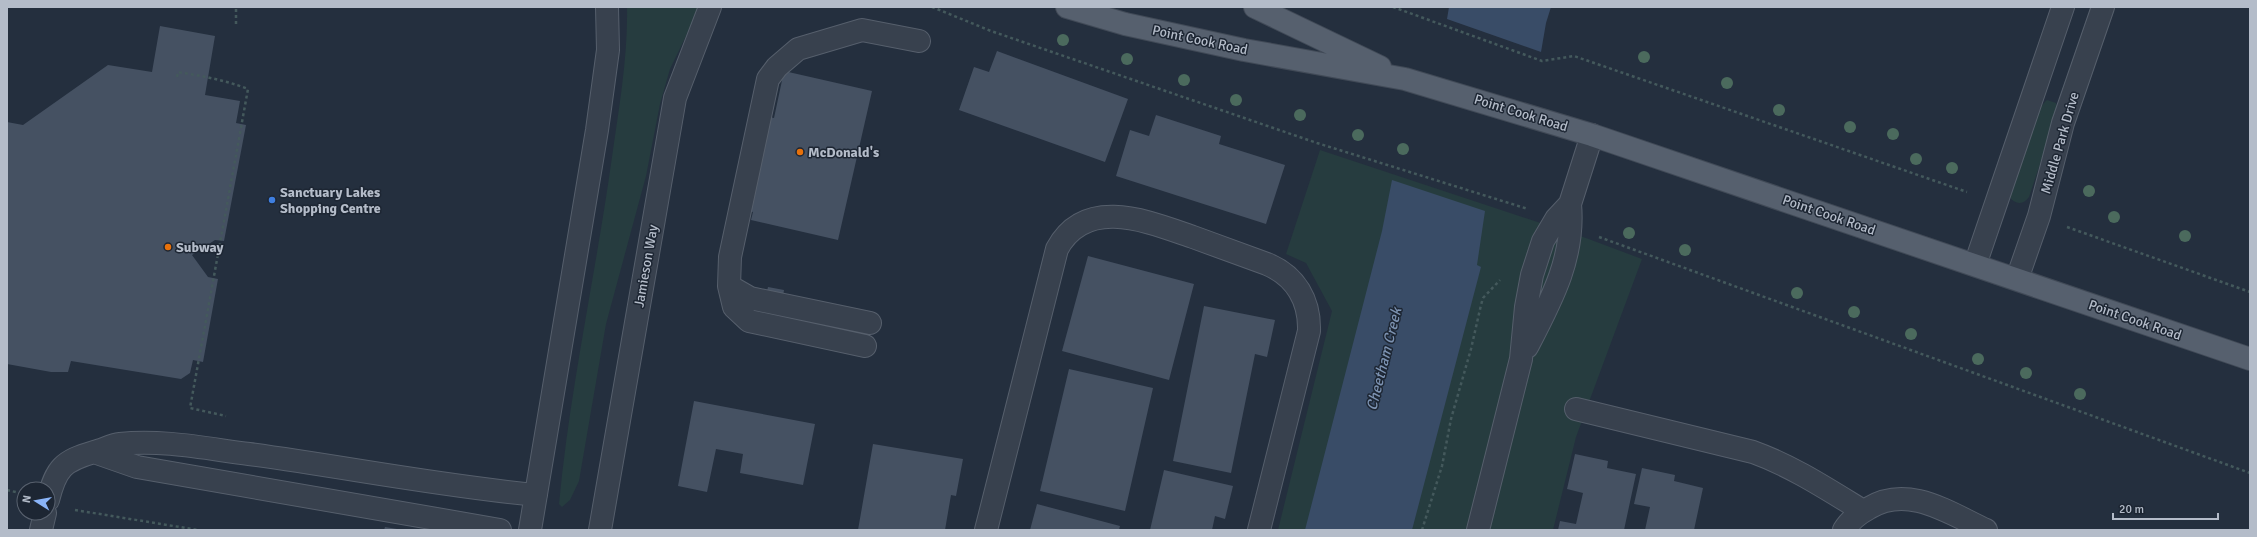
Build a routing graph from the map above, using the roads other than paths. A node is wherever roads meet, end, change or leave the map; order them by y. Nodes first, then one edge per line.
1 (607, 7) edge
2 (710, 7) edge
3 (1067, 7) edge
4 (1255, 7) edge
5 (2063, 7) edge
6 (2103, 7) edge
7 (919, 41) dead end
8 (1405, 79) junction
9 (1592, 135) junction
10 (1975, 265) junction
11 (2017, 279) junction
12 (729, 286) junction
13 (870, 323) dead end
14 (865, 346) dead end
15 (2250, 359) edge
16 (1576, 409) dead end
17 (94, 452) junction
18 (54, 481) edge
19 (536, 495) junction
20 (1863, 511) junction
21 (500, 530) edge
22 (530, 530) edge
23 (600, 530) edge
24 (986, 530) edge
25 (1259, 530) edge
26 (1478, 530) edge
27 (1844, 530) edge
28 (1986, 530) edge

1 - 19 street
2 - 23 street, Jamieson Way
3 - 8 main road, Point Cook Road
4 - 8 main road, Point Cook Road
5 - 10 street
6 - 11 street, Middle Park Drive
7 - 12 street
8 - 9 main road, Point Cook Road
9 - 10 main road, Point Cook Road
9 - 26 street
10 - 11 main road, Point Cook Road
11 - 15 main road, Point Cook Road
12 - 13 street
12 - 14 street
16 - 20 street
17 - 18 street
17 - 19 street
17 - 21 street
19 - 22 street
20 - 27 street
20 - 28 street
24 - 25 street

